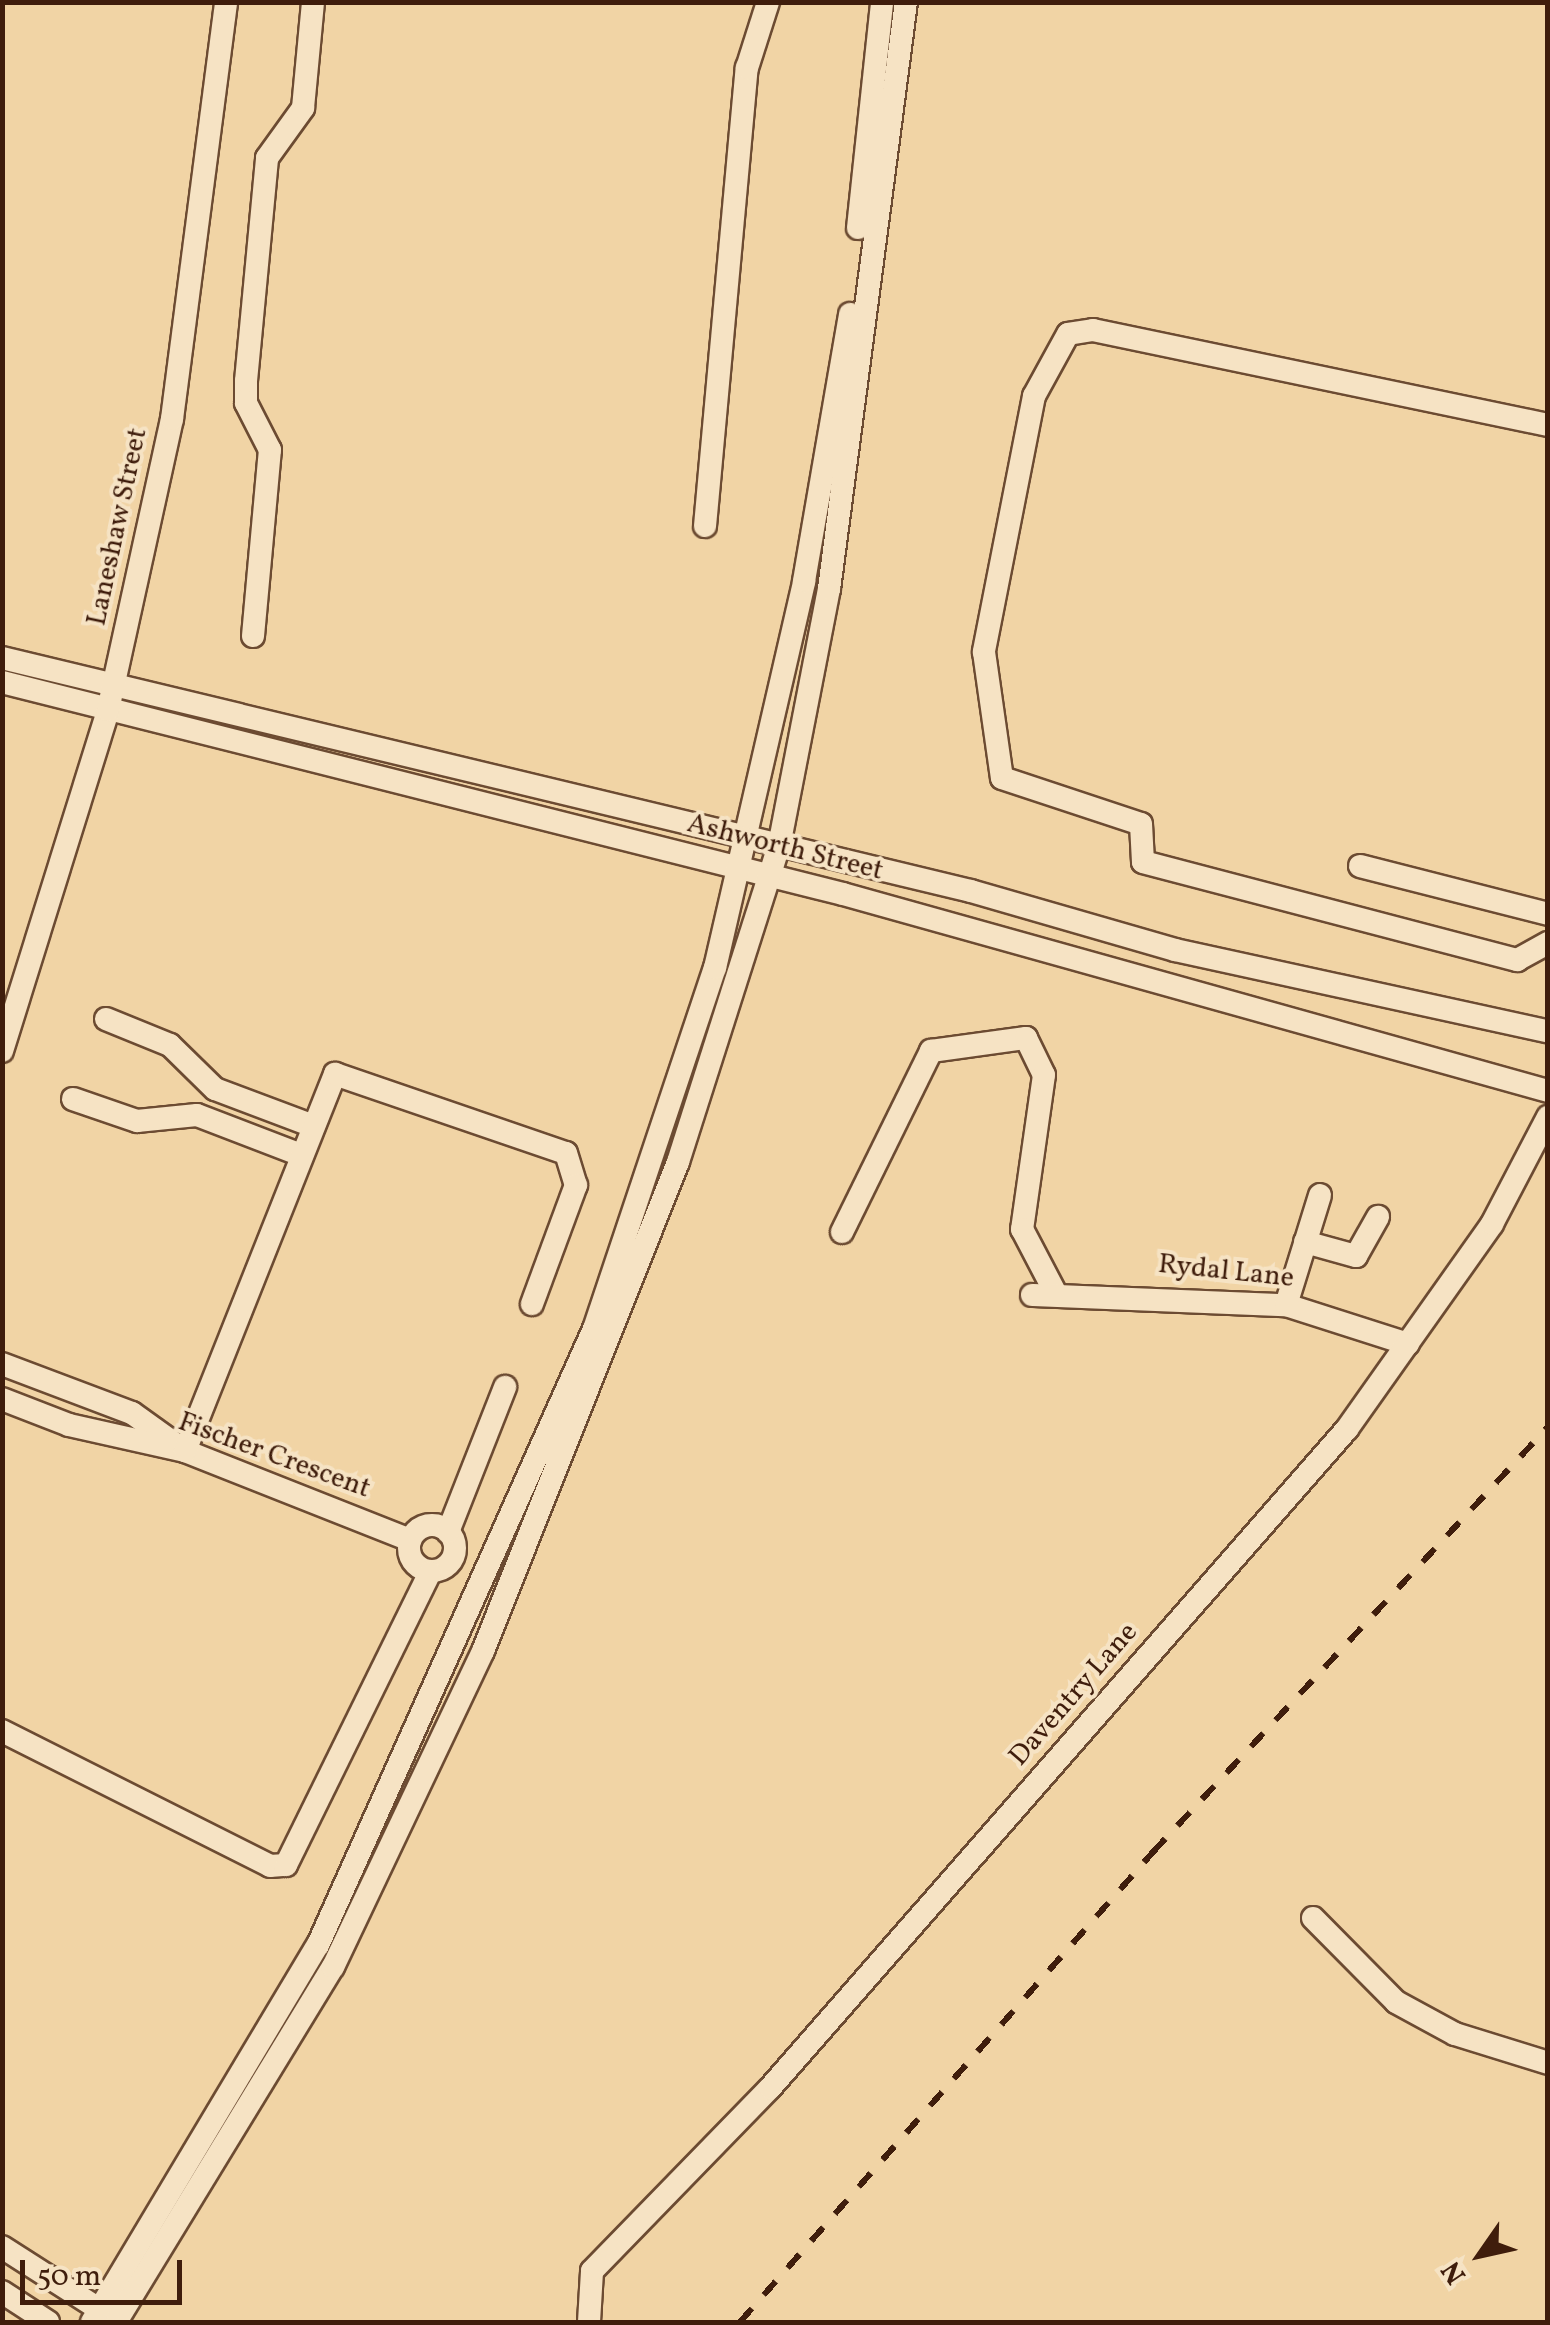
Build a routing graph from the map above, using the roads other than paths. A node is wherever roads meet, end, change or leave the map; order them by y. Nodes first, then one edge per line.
1 (226, 2) edge
2 (313, 2) edge
3 (768, 2) edge
4 (882, 2) edge
5 (906, 2) edge
6 (876, 129) junction
7 (1548, 425) edge
8 (704, 526) dead end
9 (253, 636) dead end
10 (2, 658) edge
11 (2, 682) edge
12 (114, 683) junction
13 (108, 710) junction
14 (745, 838) junction
15 (779, 846) junction
16 (1360, 866) dead end
17 (739, 869) junction
18 (772, 878) junction
19 (1548, 914) edge
20 (1548, 943) edge
21 (106, 1019) dead end
22 (1548, 1031) edge
23 (2, 1050) edge
24 (1548, 1091) edge
25 (73, 1098) dead end
26 (1548, 1118) edge
27 (308, 1124) junction
28 (296, 1153) junction
29 (1320, 1195) dead end
30 (1378, 1217) dead end
31 (842, 1232) dead end
32 (1306, 1242) junction
33 (532, 1304) dead end
34 (1286, 1304) junction
35 (1408, 1344) junction
36 (2, 1364) edge
37 (505, 1387) dead end
38 (2, 1399) edge
39 (185, 1451) junction
40 (448, 1532) junction
41 (410, 1540) junction
42 (430, 1572) junction
43 (2, 1732) edge
44 (1313, 1918) dead end
45 (1548, 2063) edge
46 (2, 2247) edge
47 (2, 2292) edge
48 (106, 2319) edge
49 (48, 2322) edge
50 (589, 2322) edge

1 - 12 street, Laneshaw Street
2 - 9 street
3 - 8 street
4 - 6 street
5 - 6 street
6 - 14 street
6 - 15 street
7 - 20 street
10 - 12 street, Ashworth Street
11 - 13 street, Ashworth Street
12 - 13 street, Laneshaw Street
12 - 14 street, Ashworth Street
13 - 17 street, Ashworth Street
13 - 23 street, Laneshaw Street
14 - 15 street, Ashworth Street
14 - 17 street
15 - 18 street
15 - 22 street, Ashworth Street
16 - 19 street
17 - 18 street, Ashworth Street
17 - 48 street
18 - 24 street, Ashworth Street
18 - 48 street
21 - 27 street
25 - 28 street
26 - 35 street, Daventry Lane
27 - 28 street
27 - 33 street
28 - 39 street
29 - 32 street
30 - 32 street
31 - 34 street, Rydal Lane
32 - 34 street
34 - 35 street, Rydal Lane
35 - 50 street, Daventry Lane
36 - 39 street
37 - 40 street
38 - 39 street, Fischer Crescent
39 - 41 street, Fischer Crescent
40 - 41 street
40 - 42 street
41 - 42 street
42 - 43 street
44 - 45 street
46 - 48 street
47 - 49 street

